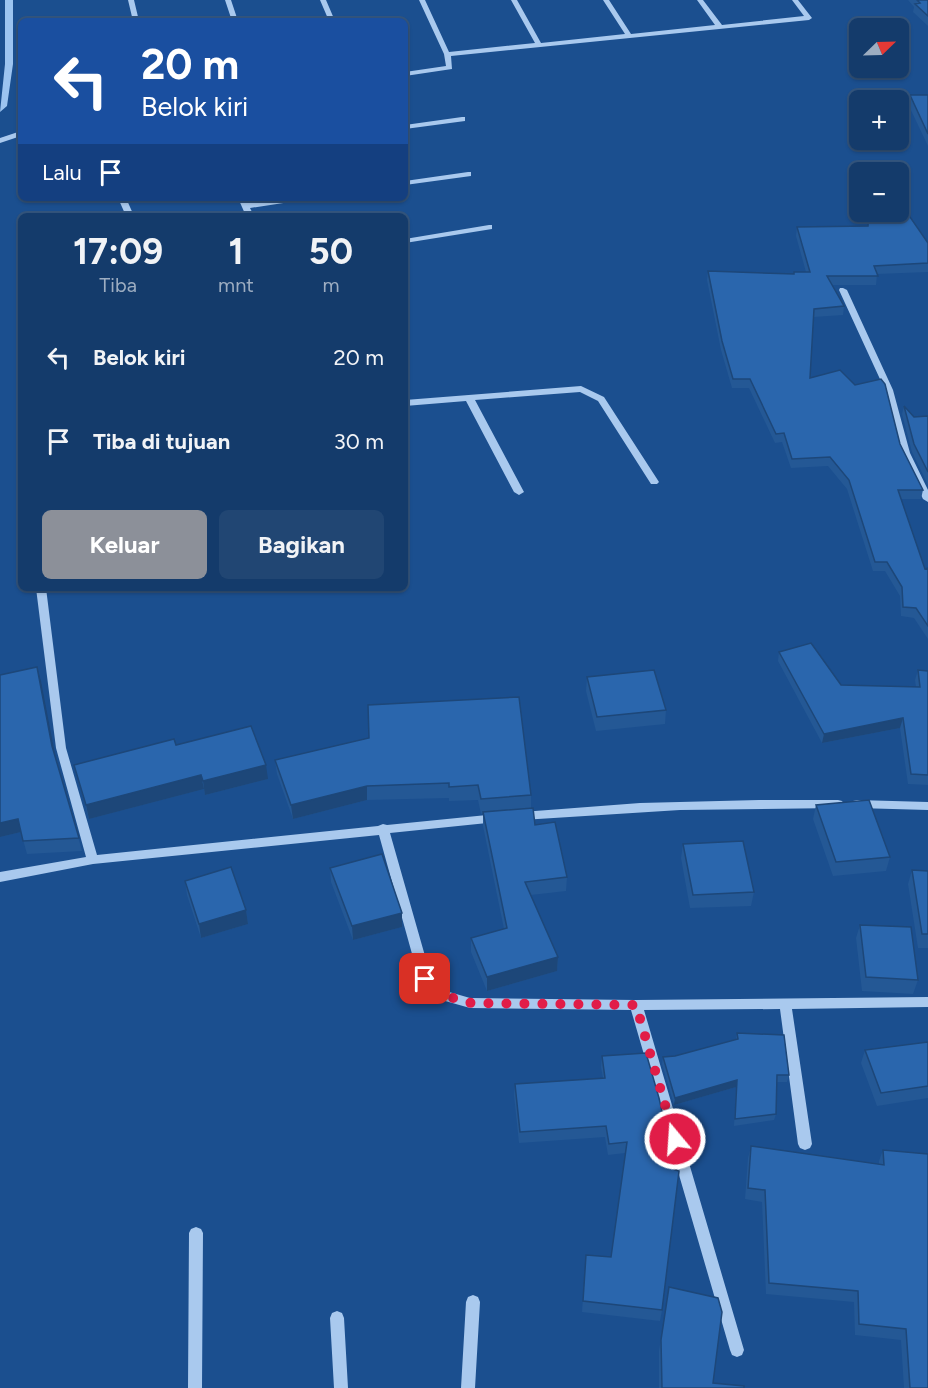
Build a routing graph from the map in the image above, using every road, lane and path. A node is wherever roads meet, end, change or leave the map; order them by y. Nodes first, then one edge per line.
1 (131, 0) edge
2 (228, 0) edge
3 (323, 0) edge
4 (422, 0) edge
5 (514, 0) edge
6 (606, 0) edge
7 (700, 0) edge
8 (795, 0) edge
9 (135, 18) edge
10 (234, 18) edge
11 (331, 18) edge
12 (720, 27) junction
13 (630, 37) junction
14 (540, 46) junction
15 (447, 54) junction
16 (408, 74) edge
17 (462, 119) dead end
18 (408, 127) edge
19 (18, 134) edge
20 (0, 141) edge
21 (468, 174) dead end
22 (408, 183) edge
23 (244, 201) edge
24 (282, 201) edge
25 (246, 206) junction
26 (249, 213) edge
27 (489, 227) dead end
28 (408, 240) edge
29 (843, 290) edge
30 (469, 398) junction
31 (408, 403) edge
32 (654, 482) dead end
33 (519, 492) dead end
34 (928, 499) edge
35 (41, 591) edge
36 (928, 806) edge
37 (383, 828) junction
38 (93, 860) junction
39 (0, 877) edge
40 (928, 1002) edge
41 (785, 1004) junction
42 (636, 1005) junction
43 (805, 1144) dead end
44 (196, 1233) dead end
45 (472, 1302) dead end
46 (337, 1318) dead end
47 (737, 1350) dead end
48 (195, 1388) edge
49 (341, 1388) edge
50 (468, 1388) edge

1 - 9 street
2 - 10 street
3 - 11 street
4 - 15 street
5 - 14 street
6 - 13 street
7 - 12 street
8 - 12 street
12 - 13 street
13 - 14 street
14 - 15 street
15 - 16 street
17 - 18 street
19 - 20 street
21 - 22 street
23 - 25 street
24 - 25 street
25 - 26 street
27 - 28 street
29 - 34 street
30 - 31 street
30 - 32 street
30 - 33 street
35 - 38 street
36 - 37 street
37 - 38 street
37 - 42 street
38 - 39 street
40 - 41 street
41 - 42 street
41 - 43 street
42 - 47 street
44 - 48 street
45 - 50 street
46 - 49 street

